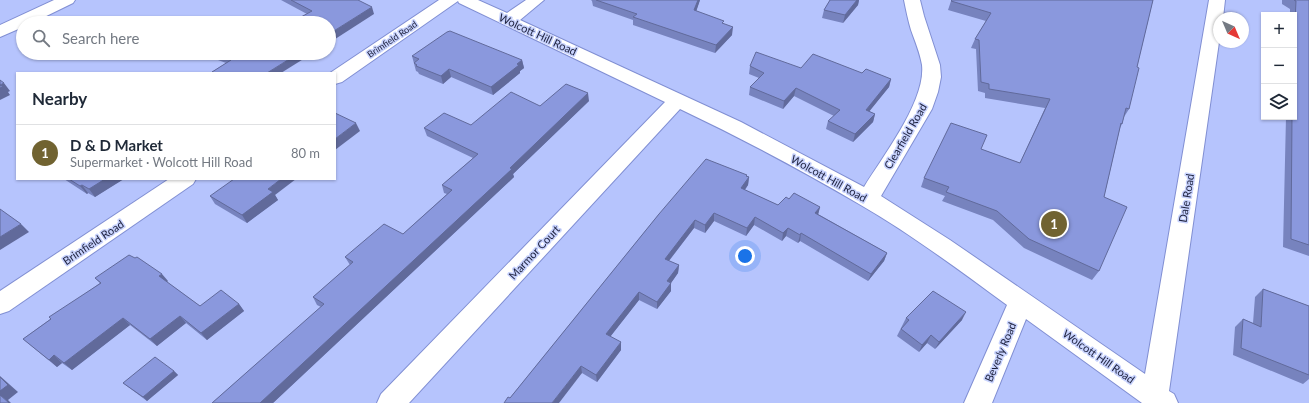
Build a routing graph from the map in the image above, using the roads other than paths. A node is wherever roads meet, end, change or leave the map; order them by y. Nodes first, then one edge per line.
1 (67, 0) edge
2 (450, 0) edge
3 (465, 0) edge
4 (536, 0) edge
5 (912, 0) edge
6 (1218, 0) edge
7 (34, 16) edge
8 (509, 20) junction
9 (16, 24) edge
10 (0, 32) edge
11 (336, 77) edge
12 (678, 100) junction
13 (184, 180) edge
14 (868, 199) junction
15 (1021, 301) junction
16 (0, 304) edge
17 (1160, 400) edge
18 (391, 403) edge
19 (978, 403) edge

1 - 7 street
2 - 11 street, Brimfield Road
3 - 8 street, Wolcott Hill Road
4 - 8 street
5 - 14 street, Clearfield Road
6 - 17 street, Dale Road
8 - 12 street, Wolcott Hill Road
9 - 10 street
12 - 14 street, Wolcott Hill Road
12 - 18 street, Marmor Court
13 - 16 street, Brimfield Road
14 - 15 street, Wolcott Hill Road
15 - 17 street, Wolcott Hill Road
15 - 19 street, Beverly Road

